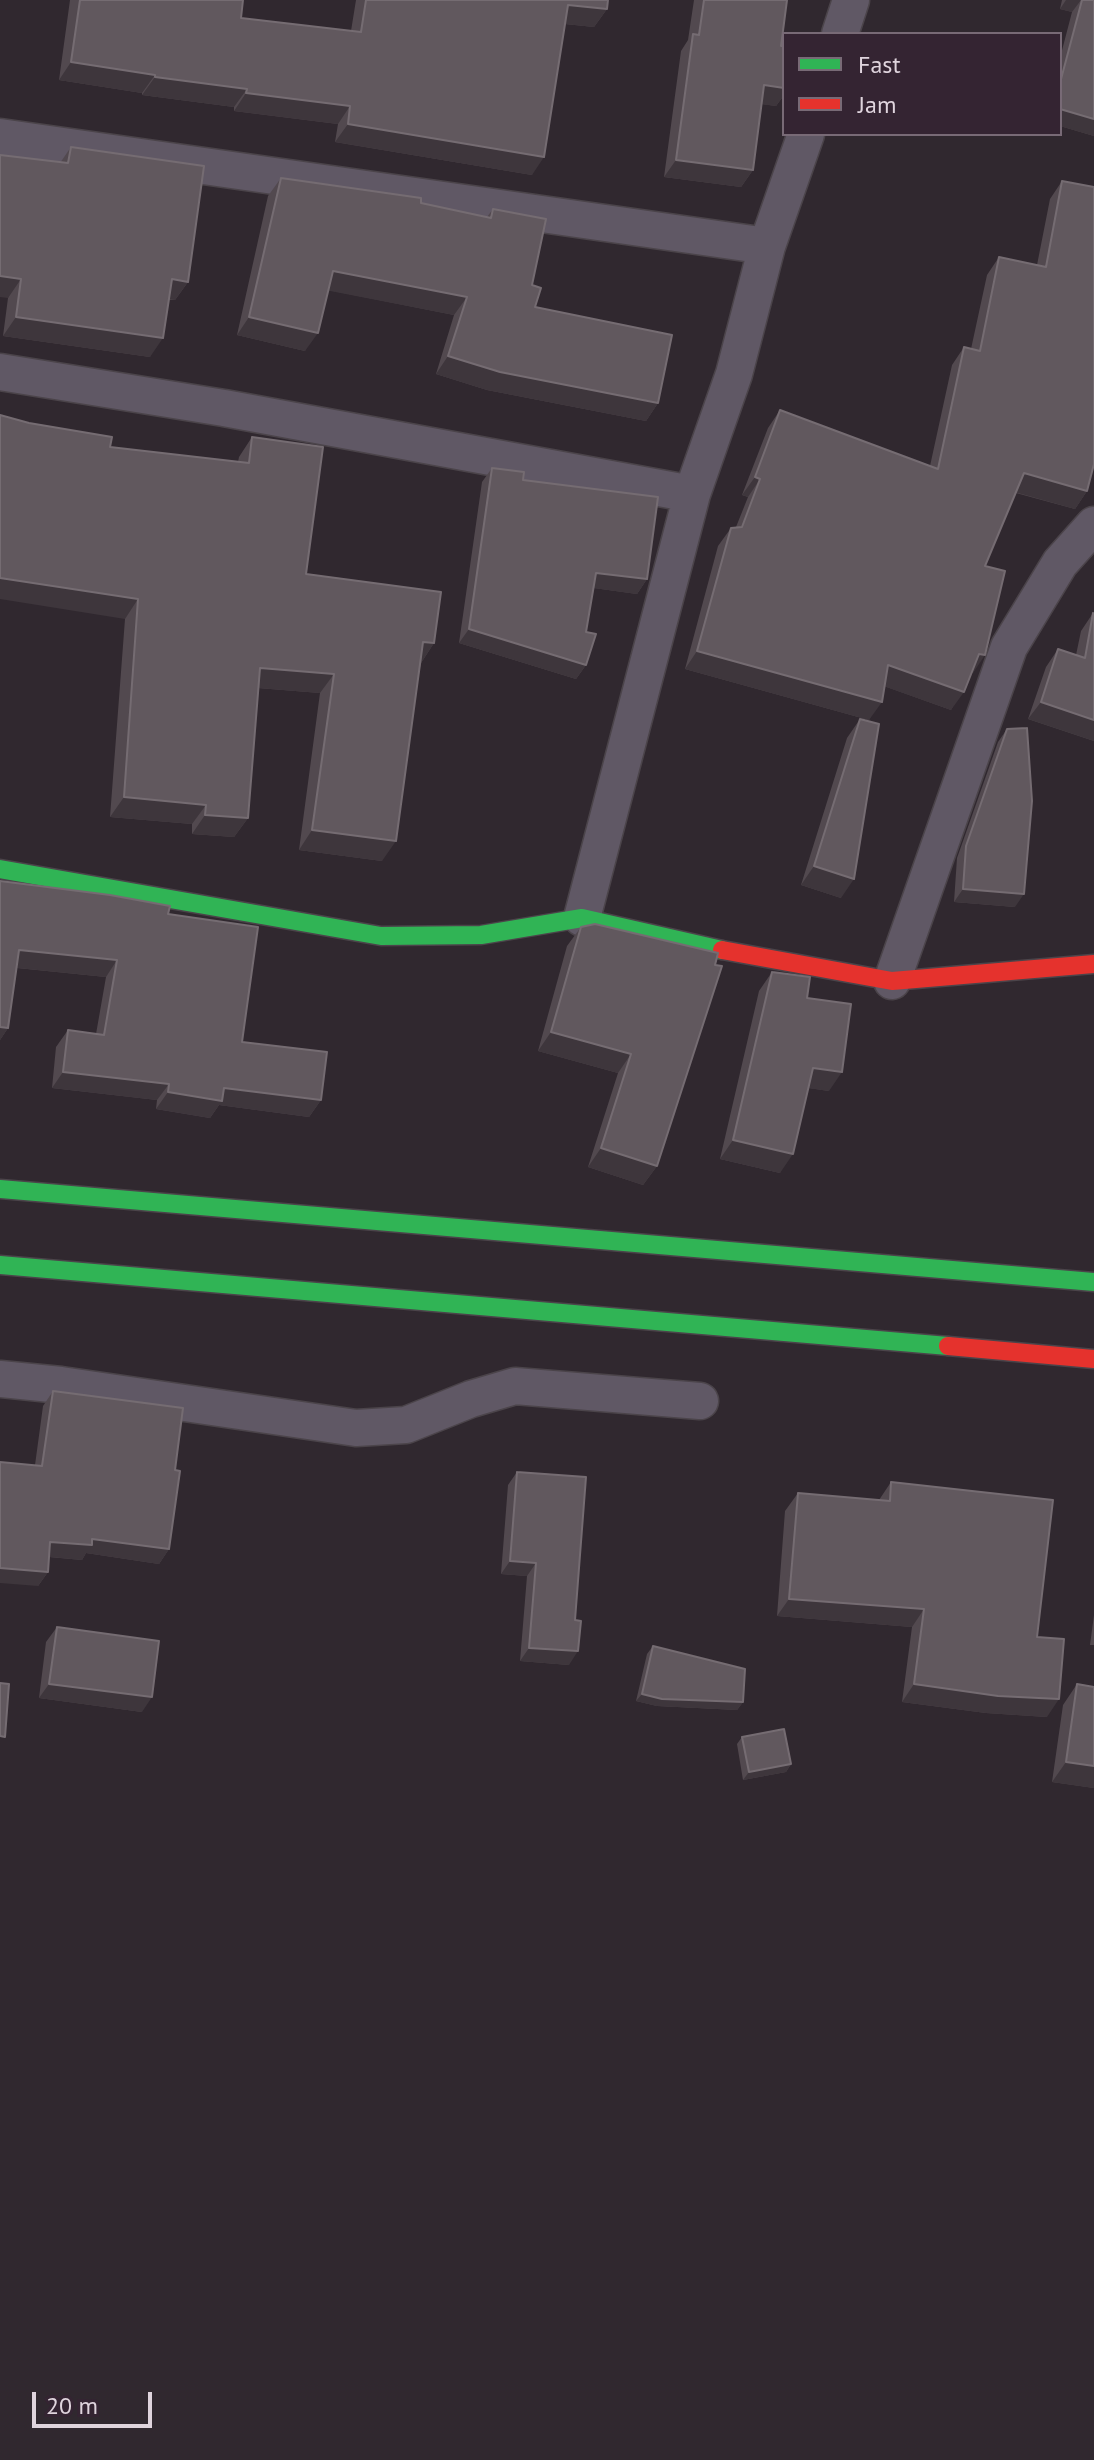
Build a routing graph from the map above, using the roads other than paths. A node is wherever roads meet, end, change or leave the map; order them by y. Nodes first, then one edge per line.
1 (851, 0) edge
2 (841, 32) edge
3 (805, 136) edge
4 (0, 137) edge
5 (767, 246) junction
6 (0, 372) edge
7 (692, 494) junction
8 (1094, 525) edge
9 (0, 869) edge
10 (582, 918) junction
11 (1094, 964) edge
12 (892, 981) junction
13 (0, 1189) edge
14 (0, 1265) edge
15 (1094, 1282) edge
16 (1094, 1359) edge
17 (0, 1379) edge
18 (700, 1401) dead end

1 - 2 street
3 - 5 street
4 - 5 street
5 - 7 street
6 - 7 street
7 - 10 street
8 - 12 street
9 - 10 main road
10 - 12 main road
11 - 12 main road
13 - 15 main road
14 - 16 main road
17 - 18 street

